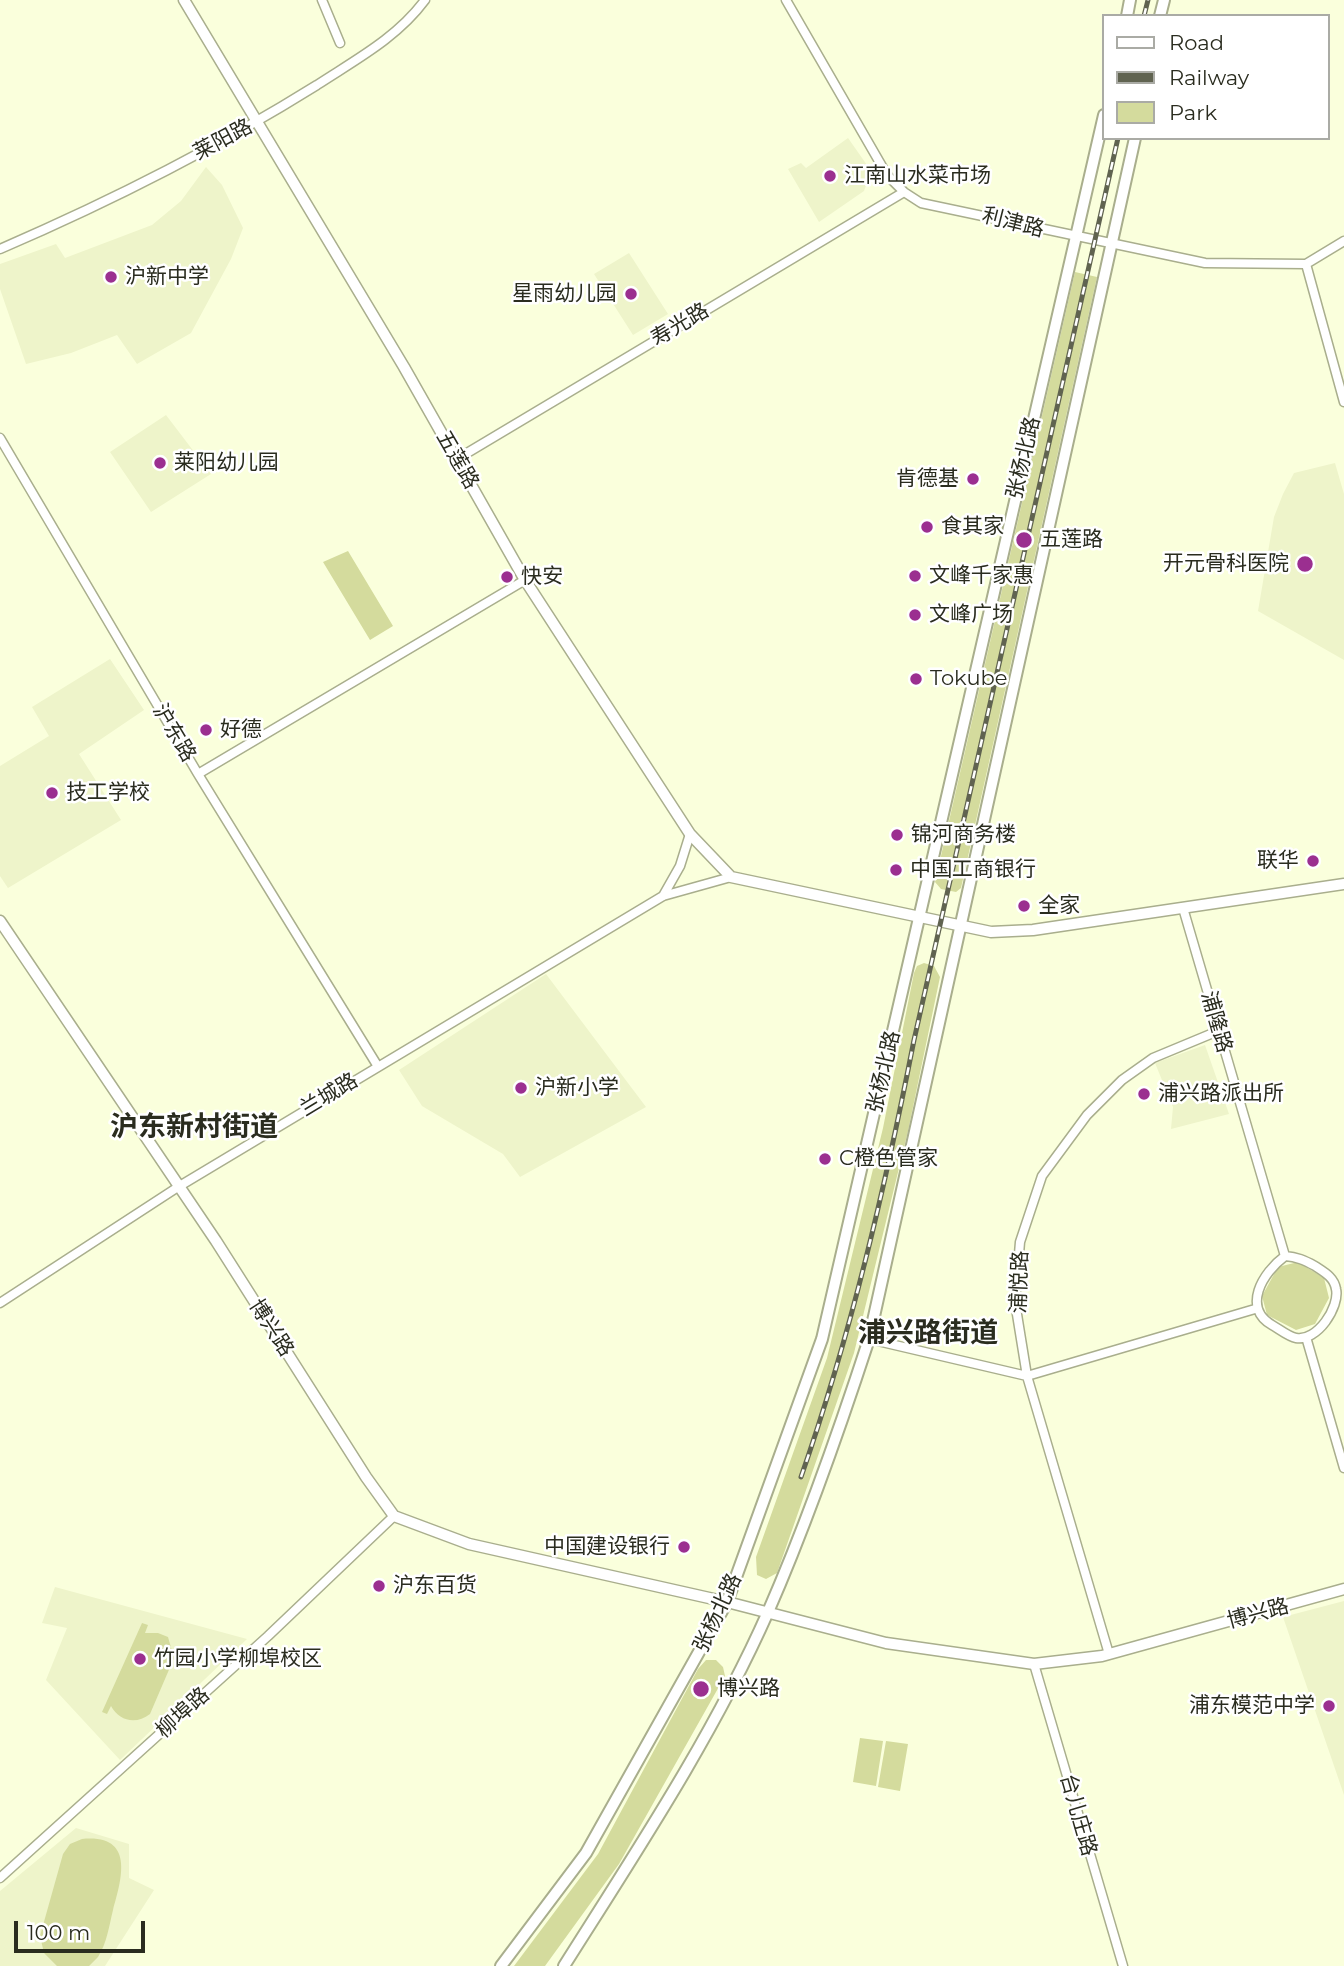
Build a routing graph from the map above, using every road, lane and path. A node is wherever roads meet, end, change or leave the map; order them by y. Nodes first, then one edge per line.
1 (184, 0) edge
2 (322, 0) edge
3 (425, 0) edge
4 (786, 0) edge
5 (340, 43) dead end
6 (257, 122) junction
7 (1102, 123) edge
8 (1135, 140) edge
9 (904, 192) junction
10 (1074, 238) junction
11 (1344, 241) edge
12 (1113, 246) junction
13 (0, 249) edge
14 (1306, 264) junction
15 (1344, 402) edge
16 (0, 438) edge
17 (457, 459) junction
18 (525, 580) junction
19 (198, 774) junction
20 (690, 834) junction
21 (731, 877) junction
22 (1344, 884) edge
23 (663, 896) junction
24 (1183, 908) junction
25 (920, 919) junction
26 (0, 921) edge
27 (960, 927) junction
28 (1218, 1031) junction
29 (377, 1065) junction
30 (178, 1187) junction
31 (1284, 1256) junction
32 (1340, 1286) edge
33 (0, 1303) edge
34 (1255, 1309) junction
35 (1307, 1337) junction
36 (869, 1339) junction
37 (1027, 1376) junction
38 (1344, 1468) edge
39 (394, 1516) junction
40 (1344, 1590) edge
41 (727, 1602) junction
42 (768, 1612) junction
43 (1109, 1654) junction
44 (1034, 1664) junction
45 (0, 1878) edge
46 (501, 1966) edge
47 (564, 1966) edge
48 (1123, 1966) edge

1 - 6 street, 五莲路
2 - 5 street
3 - 6 street, 莱阳路
4 - 9 street, 利津路
6 - 13 street, 莱阳路
6 - 17 street, 五莲路
7 - 10 main road, 张杨北路
8 - 12 main road, 张杨北路
9 - 10 street, 利津路
9 - 17 street, 寿光路
10 - 12 street, 利津路
10 - 25 main road, 张杨北路
11 - 14 street
12 - 14 street, 利津路
12 - 27 main road, 张杨北路
14 - 15 street
16 - 19 street, 沪东路
17 - 18 street, 五莲路
18 - 19 street, 沪东路
18 - 20 street, 五莲路
19 - 29 street
20 - 21 street, 五莲路
20 - 23 street
21 - 23 street, 兰城路
21 - 25 street
22 - 24 street
23 - 29 street, 兰城路
24 - 27 street
24 - 28 street, 浦隆路
25 - 27 street
25 - 41 main road, 张杨北路
26 - 30 street, 博兴路
27 - 36 main road, 张杨北路
28 - 31 street, 浦隆路
28 - 37 street, 浦悦路
29 - 30 street, 兰城路
30 - 33 street, 兰城路
30 - 39 street, 博兴路
31 - 32 street
31 - 34 street
32 - 35 street
34 - 35 street
34 - 37 street
35 - 38 street
36 - 37 street
36 - 42 main road, 张杨北路
37 - 43 street, 浦悦路
39 - 41 street, 博兴路
39 - 45 street, 柳埠路
40 - 43 street, 博兴路
41 - 42 street, 博兴路
41 - 46 main road, 张杨北路
42 - 44 street, 博兴路
42 - 47 main road, 张杨北路
43 - 44 street, 博兴路
44 - 48 street, 台儿庄路

